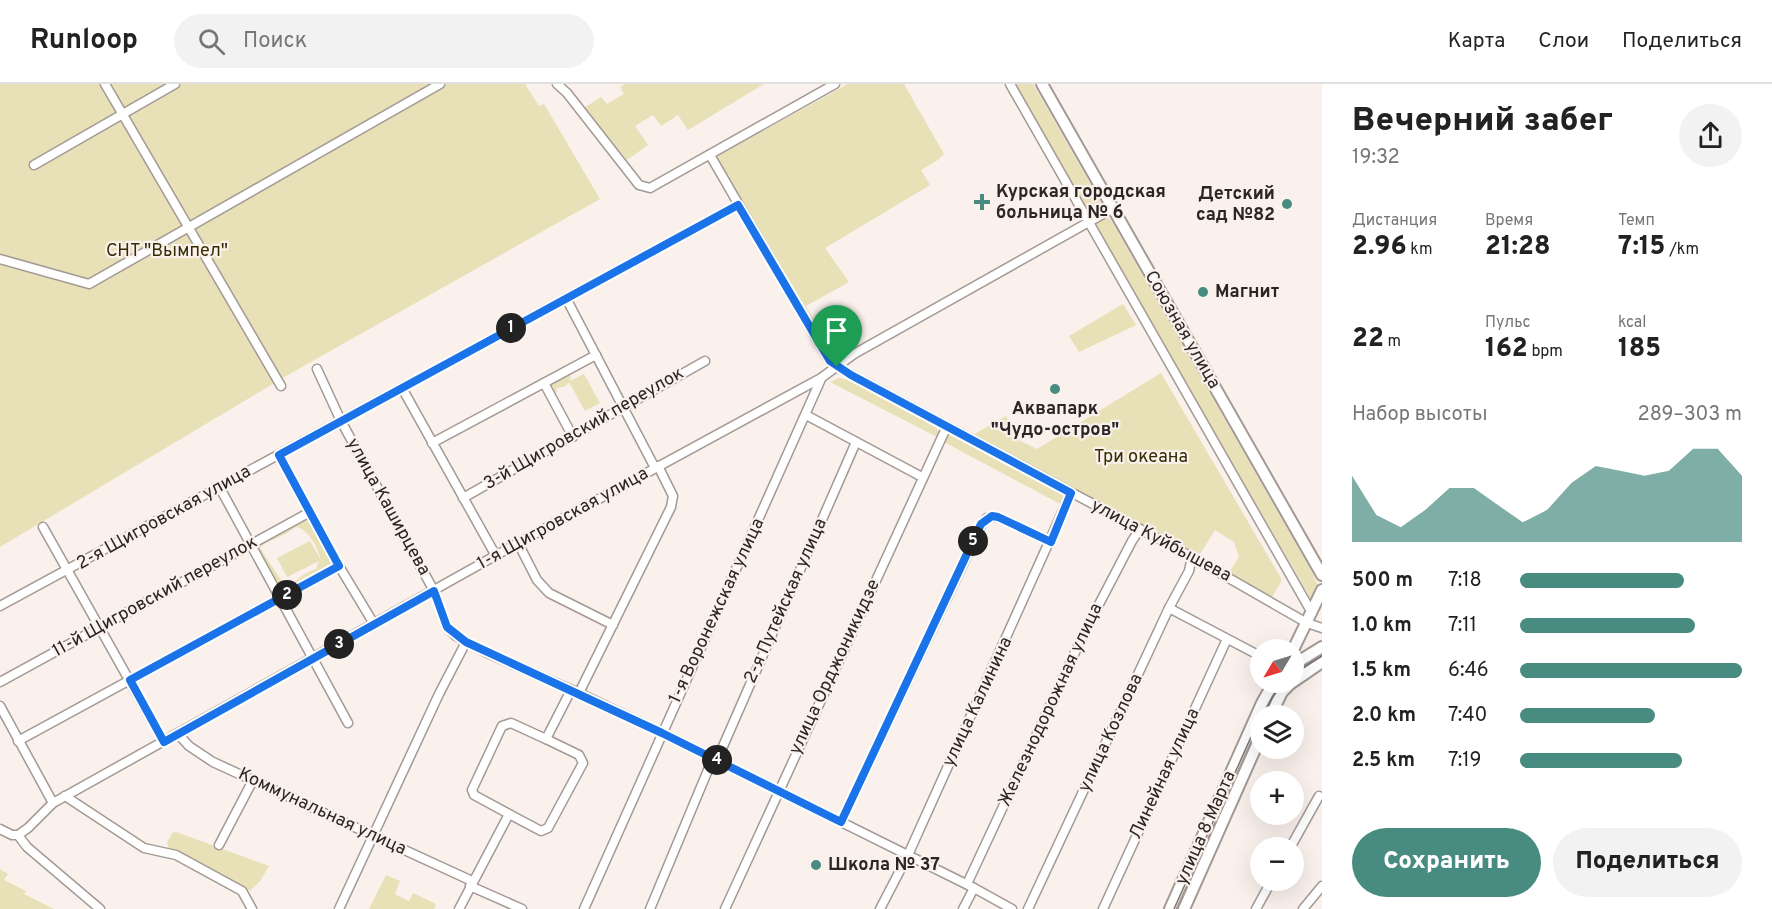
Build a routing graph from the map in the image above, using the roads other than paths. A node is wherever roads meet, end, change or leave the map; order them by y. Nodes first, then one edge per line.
1 (105, 84) edge
2 (176, 84) edge
3 (440, 84) edge
4 (558, 84) edge
5 (835, 84) edge
6 (1010, 84) edge
7 (1042, 84) edge
8 (123, 114) junction
9 (710, 155) junction
10 (34, 165) dead end
11 (738, 205) junction
12 (1112, 209) junction
13 (1089, 223) junction
14 (189, 227) junction
15 (0, 259) edge
16 (566, 298) junction
17 (596, 355) junction
18 (705, 361) dead end
19 (837, 367) junction
20 (316, 369) dead end
21 (821, 378) junction
22 (544, 383) junction
23 (281, 386) dead end
24 (402, 388) junction
25 (622, 407) junction
26 (806, 415) junction
27 (341, 421) junction
28 (947, 426) junction
29 (573, 436) junction
30 (856, 442) junction
31 (432, 443) junction
32 (279, 455) junction
33 (657, 467) junction
34 (922, 477) junction
35 (220, 488) junction
36 (1071, 493) junction
37 (463, 498) junction
38 (310, 512) junction
39 (43, 527) dead end
40 (1140, 529) junction
41 (1051, 542) junction
42 (518, 543) junction
43 (251, 544) junction
44 (496, 556) junction
45 (1192, 557) junction
46 (339, 566) junction
47 (69, 570) junction
48 (1322, 576) edge
49 (1322, 590) edge
50 (434, 591) junction
51 (280, 598) junction
52 (0, 606) edge
53 (1169, 608) junction
54 (1309, 618) junction
55 (374, 624) junction
56 (613, 625) junction
57 (100, 626) junction
58 (1322, 628) edge
59 (1227, 639) junction
60 (1298, 639) edge
61 (466, 642) junction
62 (1322, 647) edge
63 (1250, 651) edge
64 (314, 658) junction
65 (1304, 658) edge
66 (1322, 662) edge
67 (1304, 674) edge
68 (130, 680) junction
69 (0, 682) edge
70 (575, 692) junction
71 (1269, 693) edge
72 (0, 706) edge
73 (348, 723) dead end
74 (662, 733) junction
75 (178, 734) junction
76 (546, 739) junction
77 (18, 741) junction
78 (164, 742) junction
79 (715, 759) junction
80 (1251, 759) edge
81 (253, 780) junction
82 (779, 791) junction
83 (65, 796) junction
84 (1318, 796) dead end
85 (53, 803) junction
86 (509, 814) junction
87 (841, 822) junction
88 (0, 829) edge
89 (18, 835) junction
90 (372, 836) junction
91 (1296, 837) edge
92 (219, 845) dead end
93 (908, 855) junction
94 (471, 884) junction
95 (970, 886) junction
96 (1322, 886) edge
97 (1266, 891) edge
98 (100, 909) edge
99 (252, 909) edge
100 (339, 909) edge
101 (459, 909) edge
102 (522, 909) edge
103 (584, 909) edge
104 (650, 909) edge
105 (725, 909) edge
106 (880, 909) edge
107 (963, 909) edge
108 (1012, 909) edge
109 (1028, 909) edge
110 (1103, 909) edge
111 (1170, 909) edge
112 (1184, 909) edge
113 (1256, 909) edge
114 (1303, 909) edge

1 - 8 street
2 - 8 street
3 - 14 street
4 - 9 street
5 - 9 street
6 - 13 street
7 - 12 main road, Союзная улица
8 - 10 street
8 - 14 street
9 - 11 street, улица Куйбышева
11 - 16 street, 2-я Щигровская улица
11 - 19 street, улица Куйбышева
12 - 13 street, 1-я Щигровская улица
12 - 48 main road, Союзная улица
13 - 19 street, 1-я Щигровская улица
13 - 54 street
14 - 15 street
14 - 23 street
16 - 17 street
16 - 24 street, 2-я Щигровская улица
17 - 22 street
17 - 25 street
18 - 25 street, 3-й Щигровский переулок
19 - 21 street, 1-я Щигровская улица
19 - 28 street, улица Куйбышева
20 - 27 street, улица Каширцева
21 - 26 street, 1-я Воронежская улица
21 - 33 street, 1-я Щигровская улица
22 - 29 street
22 - 31 street
24 - 27 street, 2-я Щигровская улица
24 - 31 street
25 - 29 street, 3-й Щигровский переулок
25 - 33 street
26 - 30 street
26 - 74 street, 1-я Воронежская улица
27 - 32 street, 2-я Щигровская улица
27 - 50 street, улица Каширцева
28 - 34 street, улица Орджоникидзе
28 - 36 street, улица Куйбышева
29 - 37 street, 3-й Щигровский переулок
30 - 34 street
30 - 79 street, 2-я Путейская улица
31 - 37 street
32 - 35 street, 2-я Щигровская улица
32 - 38 street
33 - 42 street, 1-я Щигровская улица
33 - 56 street
34 - 82 street, улица Орджоникидзе
35 - 43 street
35 - 47 street, 2-я Щигровская улица
36 - 40 street, улица Куйбышева
36 - 41 street, улица Калинина
37 - 44 street
38 - 43 street, 11-й Щигровский переулок
38 - 46 street
39 - 47 street
40 - 45 street, улица Куйбышева
40 - 95 street, Железнодорожная улица
41 - 87 street
41 - 93 street, улица Калинина
42 - 44 street, 1-я Щигровская улица
42 - 56 street
43 - 51 street
43 - 57 street, 11-й Щигровский переулок
44 - 50 street, 1-я Щигровская улица
45 - 53 street, улица Козлова
45 - 54 street, улица Куйбышева
46 - 51 street
46 - 55 street
47 - 52 street, 2-я Щигровская улица
47 - 57 street
49 - 54 main road
50 - 55 street, 1-я Щигровская улица
50 - 61 street, улица Каширцева
51 - 64 street
51 - 68 street
53 - 59 street
53 - 109 street, улица Козлова
54 - 58 street, улица Куйбышева
54 - 60 main road
55 - 64 street, 1-я Щигровская улица
56 - 70 street
57 - 68 street
57 - 69 street, 11-й Щигровский переулок
59 - 63 street
59 - 110 street, Линейная улица
61 - 70 street, улица Каширцева
61 - 90 street
62 - 65 main road
64 - 73 street
64 - 75 street, 1-я Щигровская улица
66 - 67 main road
68 - 77 street
68 - 78 street
70 - 74 street, улица Каширцева
70 - 76 street
71 - 111 main road, улица 8 Марта
72 - 77 street
74 - 79 street, улица Каширцева
74 - 103 street, 1-я Воронежская улица
75 - 78 street, 1-я Щигровская улица
75 - 81 street, Коммунальная улица
76 - 86 street
76 - 86 street
77 - 85 street
78 - 83 street, 1-я Щигровская улица
79 - 82 street, улица Каширцева
79 - 104 street, 2-я Путейская улица
80 - 112 main road, улица 8 Марта
81 - 90 street, Коммунальная улица
81 - 92 street
82 - 87 street, улица Каширцева
82 - 105 street, улица Орджоникидзе
83 - 85 street, 1-я Щигровская улица
83 - 99 street
84 - 91 street
85 - 89 street, 1-я Щигровская улица
86 - 94 street
87 - 93 street, улица Каширцева
88 - 89 street
89 - 98 street
90 - 94 street, Коммунальная улица
90 - 100 street
93 - 95 street, улица Каширцева
93 - 106 street, улица Калинина
94 - 101 street
94 - 102 street, Коммунальная улица
95 - 107 street, Железнодорожная улица
95 - 108 street, улица Каширцева
96 - 114 street
97 - 113 street

